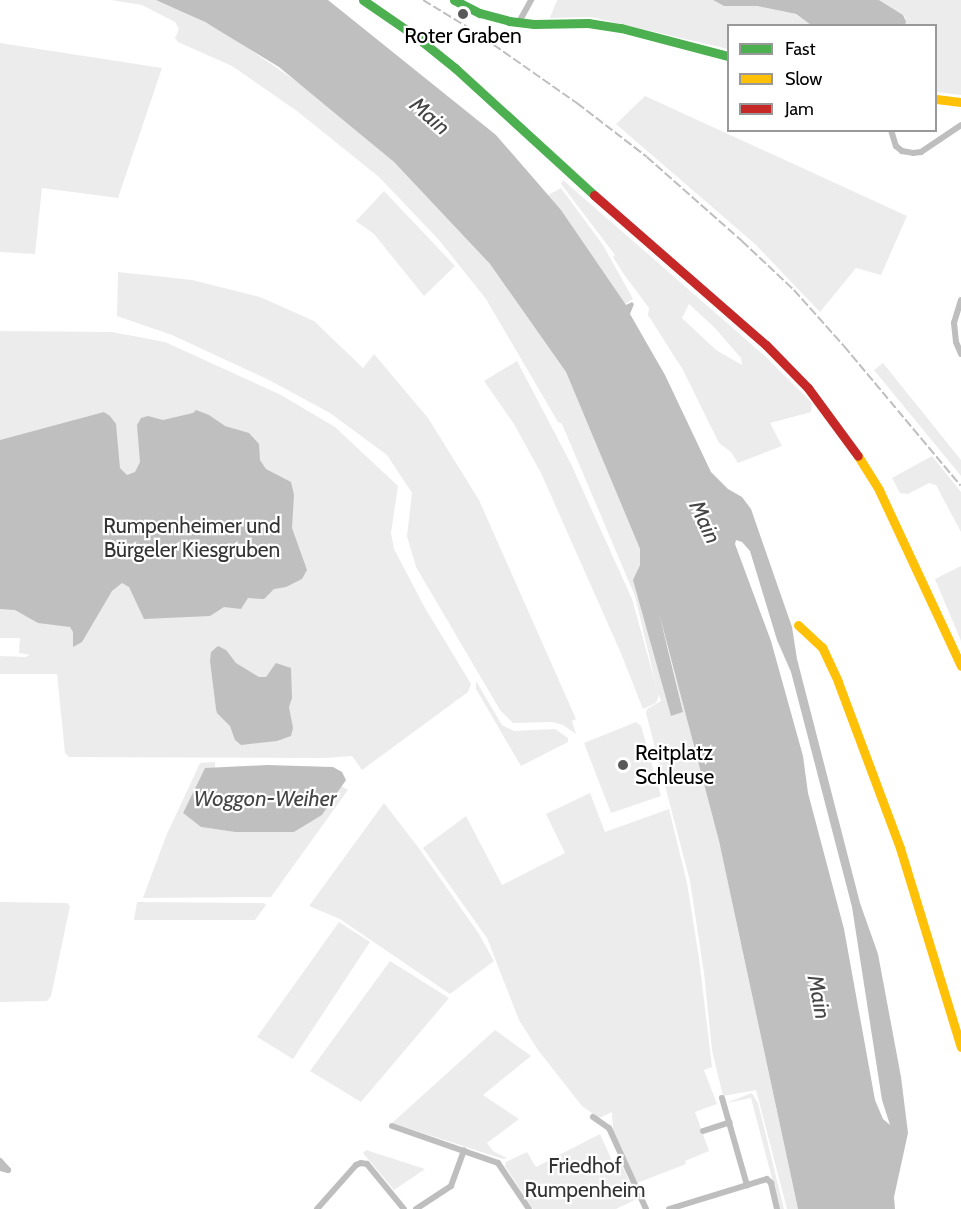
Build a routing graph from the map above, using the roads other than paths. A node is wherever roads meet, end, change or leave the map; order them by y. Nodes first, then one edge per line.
1 (363, 0) edge
2 (375, 0) edge
3 (454, 0) edge
4 (531, 0) edge
5 (466, 3) edge
6 (519, 22) junction
7 (727, 55) edge
8 (937, 99) edge
9 (961, 102) edge
10 (961, 125) edge
11 (892, 132) edge
12 (961, 300) edge
13 (961, 354) edge
14 (863, 455) junction
15 (798, 625) dead end
16 (961, 650) edge
17 (961, 666) edge
18 (961, 1047) edge
19 (722, 1098) dead end
20 (593, 1117) dead end
21 (730, 1122) junction
22 (392, 1126) dead end
23 (704, 1131) dead end
24 (464, 1150) junction
25 (0, 1161) edge
26 (0, 1168) edge
27 (747, 1185) junction
28 (317, 1209) edge
29 (404, 1209) edge
30 (416, 1209) edge
31 (529, 1209) edge
32 (646, 1209) edge
33 (669, 1209) edge
34 (777, 1209) edge

1 - 14 main road
2 - 14 main road
3 - 5 main road
4 - 6 street
5 - 6 main road
6 - 7 main road
8 - 9 main road
10 - 11 street
12 - 13 street
14 - 16 main road
14 - 17 main road
15 - 18 main road
19 - 21 street
20 - 32 street
21 - 23 street
21 - 27 street
22 - 24 street
24 - 30 street
24 - 31 street
25 - 26 street
27 - 33 street
27 - 34 street
28 - 29 street

